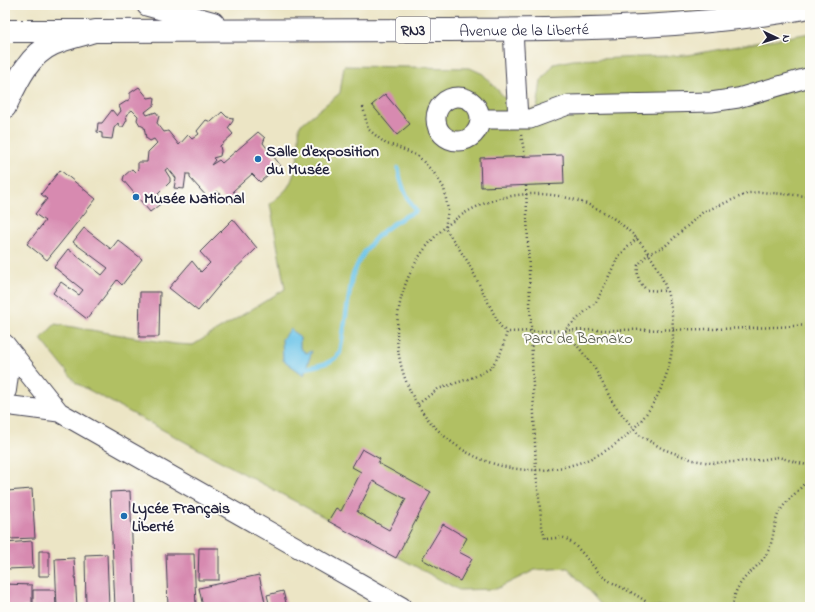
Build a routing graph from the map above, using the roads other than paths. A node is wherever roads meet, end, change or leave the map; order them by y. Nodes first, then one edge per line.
1 (148, 5) edge
2 (810, 7) edge
3 (237, 30) junction
4 (513, 30) junction
5 (5, 31) edge
6 (95, 31) junction
7 (810, 77) edge
8 (5, 107) edge
9 (480, 119) dead end
10 (518, 119) junction
11 (5, 344) edge
12 (5, 348) edge
13 (5, 390) edge
14 (5, 405) edge
15 (59, 412) junction
16 (402, 607) edge

1 - 3 main road
2 - 4 main road, Avenue de la Liberté / RN3
3 - 4 main road, Avenue de la Liberté / RN3
3 - 6 main road
4 - 10 street
5 - 6 main road
6 - 8 main road
7 - 10 street
9 - 10 street
11 - 15 street
12 - 13 main road
14 - 15 street
15 - 16 street

